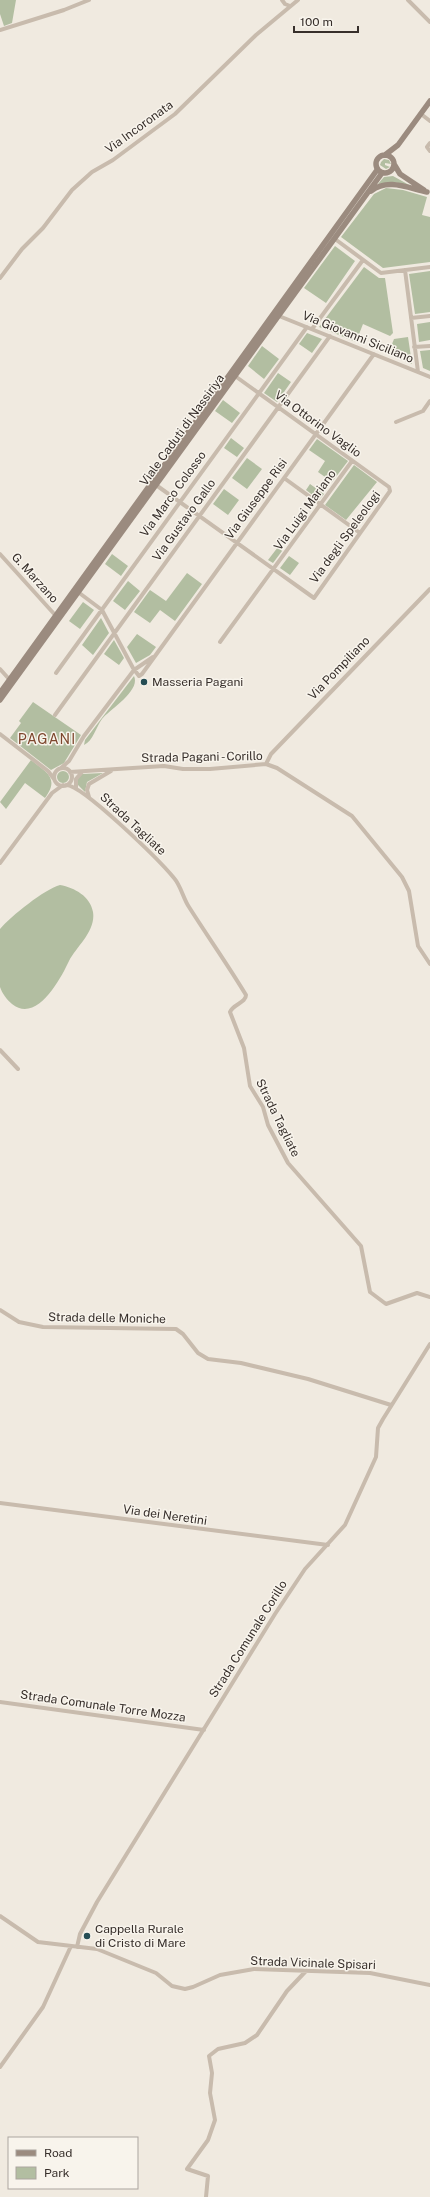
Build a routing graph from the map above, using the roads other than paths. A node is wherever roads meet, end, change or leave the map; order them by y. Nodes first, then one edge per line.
1 (89, 0) edge
2 (282, 0) edge
3 (298, 0) edge
4 (408, 0) edge
5 (290, 6) junction
6 (430, 22) edge
7 (0, 30) edge
8 (430, 101) edge
9 (421, 114) junction
10 (430, 121) edge
11 (398, 145) junction
12 (385, 155) junction
13 (393, 161) junction
14 (383, 172) junction
15 (400, 174) junction
16 (429, 193) edge
17 (367, 194) junction
18 (334, 239) junction
19 (363, 260) junction
20 (430, 267) edge
21 (404, 270) junction
22 (0, 278) edge
23 (279, 316) junction
24 (430, 316) edge
25 (411, 318) junction
26 (308, 327) junction
27 (312, 329) junction
28 (330, 336) junction
29 (430, 346) edge
30 (414, 347) junction
31 (374, 354) junction
32 (418, 372) junction
33 (235, 376) junction
34 (430, 377) edge
35 (259, 393) junction
36 (430, 401) edge
37 (278, 407) junction
38 (396, 422) dead end
39 (315, 435) junction
40 (352, 462) junction
41 (284, 478) junction
42 (156, 485) junction
43 (389, 487) joint
44 (180, 502) junction
45 (321, 505) junction
46 (199, 516) junction
47 (360, 533) junction
48 (237, 543) junction
49 (0, 554) edge
50 (274, 570) junction
51 (430, 589) edge
52 (78, 592) junction
53 (102, 610) junction
54 (56, 616) junction
55 (115, 633) junction
56 (220, 642) dead end
57 (155, 655) junction
58 (0, 669) edge
59 (134, 670) junction
60 (56, 673) dead end
61 (9, 679) junction
62 (0, 692) edge
63 (0, 700) edge
64 (55, 715) dead end
65 (0, 734) edge
66 (71, 759) junction
67 (266, 764) junction
68 (61, 768) junction
69 (113, 770) junction
70 (48, 771) junction
71 (55, 772) junction
72 (69, 772) junction
73 (82, 772) junction
74 (55, 780) junction
75 (71, 780) junction
76 (64, 785) junction
77 (76, 788) junction
78 (49, 797) junction
79 (89, 797) junction
80 (0, 863) edge
81 (430, 964) edge
82 (0, 1050) edge
83 (18, 1069) dead end
84 (430, 1297) edge
85 (0, 1310) edge
86 (430, 1344) edge
87 (391, 1405) junction
88 (0, 1504) edge
89 (328, 1545) junction
90 (0, 1702) edge
91 (204, 1730) junction
92 (0, 1916) edge
93 (71, 1946) junction
94 (77, 1947) junction
95 (306, 1971) junction
96 (430, 1985) edge
97 (0, 2067) edge
98 (206, 2197) edge

1 - 7 street
2 - 5 street
3 - 5 street, Via Incoronata
4 - 6 street
5 - 22 street, Via Incoronata
8 - 9 main road
9 - 10 street
9 - 11 main road
11 - 12 main road
11 - 13 main road
12 - 13 main road
12 - 14 main road
13 - 14 main road
13 - 15 main road
14 - 15 main road
14 - 17 main road, Viale Caduti di Nassiriya
14 - 54 main road, Viale Caduti di Nassiriya
15 - 16 main road
16 - 17 main road
17 - 18 main road, Viale Caduti di Nassiriya
18 - 19 street
18 - 23 main road, Viale Caduti di Nassiriya
19 - 21 street
19 - 27 street
20 - 21 street
21 - 25 street
23 - 26 street, Via Giovanni Siciliano
23 - 33 main road, Viale Caduti di Nassiriya
24 - 25 street
25 - 30 street
26 - 27 street, Via Giovanni Siciliano
26 - 35 street, Via Marco Colosso
27 - 28 street, Via Giovanni Siciliano
28 - 31 street, Via Giovanni Siciliano
28 - 37 street, Via Gustavo Gallo
29 - 30 street
30 - 32 street
31 - 32 street, Via Giovanni Siciliano
31 - 39 street, Via Giuseppe Risi
32 - 34 street, Via Giovanni Siciliano
33 - 35 street, Via Ottorino Vaglio
33 - 42 main road, Viale Caduti di Nassiriya
35 - 37 street, Via Ottorino Vaglio
35 - 44 street, Via Marco Colosso
36 - 38 street
37 - 39 street, Via Ottorino Vaglio
37 - 46 street, Via Gustavo Gallo
39 - 40 street, Via Ottorino Vaglio
39 - 41 street, Via Giuseppe Risi
40 - 43 street, Via Ottorino Vaglio
40 - 45 street, Via Luigi Mariano
41 - 45 street
41 - 48 street, Via Giuseppe Risi
42 - 44 street
42 - 52 main road, Viale Caduti di Nassiriya
43 - 47 street, Via degli Speleologi
44 - 46 street
44 - 53 street, Via Marco Colosso
45 - 47 street
45 - 50 street, Via Luigi Mariano
46 - 48 street
46 - 55 street, Via Gustavo Gallo
47 - 50 street, Via degli Speleologi
48 - 50 street
48 - 57 street, Via Giuseppe Risi
49 - 54 street, G. Marzano
50 - 56 street, Via Luigi Mariano
51 - 67 street, Via Pompiliano
52 - 53 street
52 - 63 main road, Viale Caduti di Nassiriya
53 - 55 street
53 - 60 street, Via Marco Colosso
54 - 61 main road, Viale Caduti di Nassiriya
55 - 59 street
55 - 64 street, Via Gustavo Gallo
57 - 59 street, Via Giuseppe Risi
57 - 59 street, Via Giuseppe Risi
58 - 61 street
59 - 66 street, Via Giuseppe Risi
61 - 62 main road, Viale Caduti di Nassiriya
65 - 70 street
66 - 68 street, Via Giuseppe Risi
66 - 72 street, Via Giuseppe Risi
67 - 69 street, Strada Pagani - Corillo
67 - 81 street, Strada Pagani - Corillo
68 - 71 street
68 - 72 street, Strada Pagani - Corillo
69 - 73 street, Strada Pagani - Corillo
69 - 79 street
70 - 71 street
70 - 74 street
71 - 74 street
72 - 73 street, Strada Pagani - Corillo
72 - 75 street
73 - 75 street
73 - 77 street
74 - 76 street
74 - 78 street
75 - 76 street
76 - 77 street, Strada Tagliate
76 - 78 street
77 - 79 street, Strada Tagliate
78 - 80 street
79 - 84 street, Strada Tagliate
82 - 83 street
85 - 87 street, Strada delle Moniche
86 - 87 street, Strada Comunale Corillo
87 - 89 street, Strada Comunale Corillo
88 - 89 street, Via dei Neretini
89 - 91 street, Strada Comunale Corillo
90 - 91 street, Strada Comunale Torre Mozza
91 - 94 street, Strada Comunale Corillo
92 - 93 street, Strada Vicinale Spisari
93 - 94 street, Strada Vicinale Spisari
93 - 97 street
94 - 95 street, Strada Vicinale Spisari
95 - 96 street, Strada Vicinale Spisari
95 - 98 street

